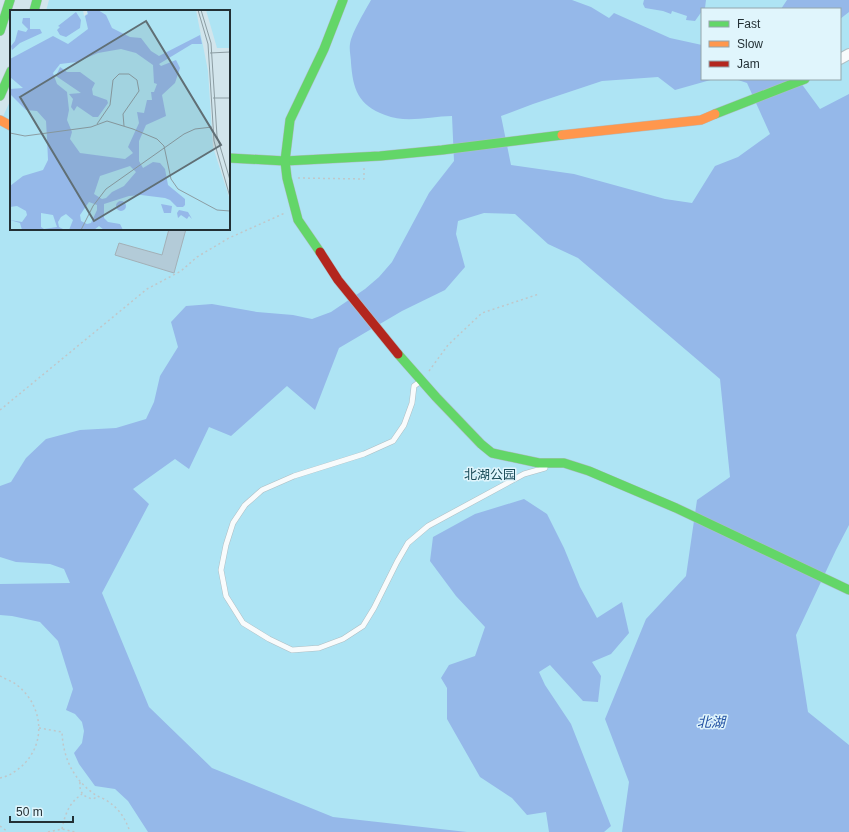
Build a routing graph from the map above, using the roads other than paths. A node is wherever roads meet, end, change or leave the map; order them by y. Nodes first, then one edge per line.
1 (10, 0) edge
2 (37, 0) edge
3 (342, 0) edge
4 (34, 10) edge
5 (0, 31) edge
6 (10, 73) edge
7 (803, 80) edge
8 (0, 96) edge
9 (230, 158) edge
10 (285, 160) junction
11 (422, 381) junction
12 (564, 464) junction
13 (846, 589) edge

1 - 5 street
2 - 4 street
3 - 10 street
6 - 8 street
7 - 10 street
9 - 10 street
10 - 11 street
11 - 12 street
11 - 12 lane
12 - 13 street

